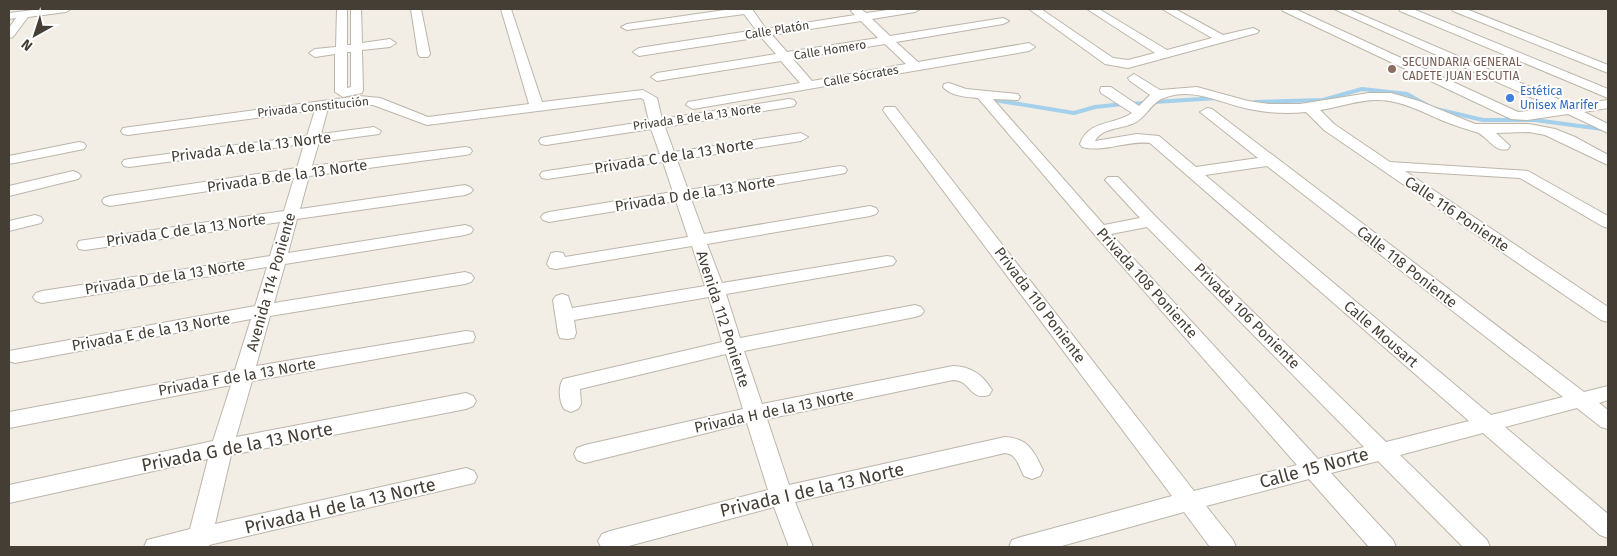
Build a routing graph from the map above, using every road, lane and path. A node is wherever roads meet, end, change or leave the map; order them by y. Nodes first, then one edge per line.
1 (66, 9) edge
2 (342, 9) edge
3 (356, 9) edge
4 (416, 9) edge
5 (506, 9) edge
6 (747, 9) edge
7 (915, 9) edge
8 (1034, 9) edge
9 (1092, 9) edge
10 (1167, 9) edge
11 (1288, 9) edge
12 (1339, 9) edge
13 (1404, 9) edge
14 (1457, 9) edge
15 (864, 12) edge
16 (25, 14) junction
17 (9, 16) edge
18 (1003, 21) dead end
19 (356, 25) junction
20 (627, 27) dead end
21 (342, 28) junction
22 (1253, 31) dead end
23 (763, 32) junction
24 (1393, 33) junction
25 (9, 35) edge
26 (894, 40) junction
27 (1223, 40) junction
28 (1356, 41) junction
29 (390, 43) dead end
30 (1029, 47) dead end
31 (356, 48) junction
32 (342, 50) junction
33 (639, 52) dead end
34 (315, 53) dead end
35 (424, 54) dead end
36 (1166, 55) junction
37 (784, 57) junction
38 (922, 66) junction
39 (1608, 69) edge
40 (657, 77) dead end
41 (1134, 78) dead end
42 (808, 85) junction
43 (949, 88) dead end
44 (1106, 90) dead end
45 (643, 94) joint
46 (1608, 94) edge
47 (982, 95) junction
48 (1158, 95) junction
49 (1013, 97) dead end
50 (789, 103) dead end
51 (323, 104) junction
52 (1608, 104) edge
53 (537, 106) junction
54 (693, 106) dead end
55 (1309, 107) junction
56 (1569, 109) junction
57 (890, 110) dead end
58 (1206, 112) dead end
59 (1141, 113) junction
60 (656, 122) junction
61 (1608, 129) edge
62 (1482, 130) junction
63 (128, 131) dead end
64 (374, 131) dead end
65 (801, 136) dead end
66 (313, 140) junction
67 (546, 140) dead end
68 (78, 146) dead end
69 (1503, 146) dead end
70 (465, 151) dead end
71 (669, 157) junction
72 (9, 160) edge
73 (1270, 161) junction
74 (1608, 161) edge
75 (129, 163) dead end
76 (1387, 166) junction
77 (840, 170) dead end
78 (303, 172) junction
79 (1193, 172) junction
80 (547, 175) dead end
81 (73, 176) dead end
82 (1113, 180) dead end
83 (465, 190) dead end
84 (9, 191) edge
85 (681, 197) junction
86 (110, 201) dead end
87 (870, 211) dead end
88 (290, 215) junction
89 (550, 217) dead end
90 (35, 220) dead end
91 (1152, 221) junction
92 (1608, 223) edge
93 (9, 226) edge
94 (465, 230) dead end
95 (1100, 232) junction
96 (696, 239) junction
97 (85, 245) dead end
98 (279, 259) junction
99 (557, 260) dead end
100 (887, 261) dead end
101 (465, 278) dead end
102 (715, 289) junction
103 (42, 297) dead end
104 (915, 311) dead end
105 (262, 312) junction
106 (564, 316) dead end
107 (1608, 316) edge
108 (466, 337) dead end
109 (734, 346) junction
110 (15, 356) dead end
111 (245, 375) junction
112 (982, 390) dead end
113 (1608, 393) edge
114 (570, 394) dead end
115 (1581, 400) junction
116 (466, 401) dead end
117 (753, 414) junction
118 (9, 420) edge
119 (1608, 421) edge
120 (1486, 423) junction
121 (222, 448) junction
122 (1381, 451) junction
123 (585, 454) dead end
124 (1313, 469) junction
125 (1032, 470) dead end
126 (466, 477) dead end
127 (9, 494) edge
128 (781, 496) junction
129 (1190, 501) junction
130 (1608, 528) edge
131 (610, 541) dead end
132 (198, 542) edge
133 (156, 547) edge
134 (800, 547) edge
135 (1021, 547) edge
136 (1224, 547) edge
137 (1384, 547) edge
138 (1478, 547) edge

1 - 16 street
2 - 21 street
3 - 19 street
4 - 35 street
5 - 53 street
6 - 20 street
6 - 23 street
7 - 15 street, Calle Platón
8 - 36 street
9 - 36 street
10 - 27 street
11 - 28 street
12 - 24 street
13 - 46 street
14 - 39 street
15 - 23 street, Calle Platón
15 - 26 street
16 - 17 street
16 - 25 street
18 - 26 street, Calle Homero
19 - 21 street
19 - 31 street
21 - 32 street
22 - 27 street
23 - 33 street, Calle Platón
23 - 37 street
24 - 28 street
24 - 56 street
26 - 37 street, Calle Homero
26 - 38 street
27 - 36 street
28 - 56 street
29 - 31 street
30 - 38 street, Calle Sócrates
31 - 32 street
31 - 32 street
32 - 34 street
37 - 40 street, Calle Homero
37 - 42 street
38 - 42 street, Calle Sócrates
41 - 48 street
42 - 54 street, Calle Sócrates
43 - 47 street
44 - 59 street
45 - 53 street, Privada Constitución
45 - 60 street, Avenida 112 Poniente
47 - 49 street
47 - 95 street, Privada 108 Poniente
48 - 55 street
48 - 59 street
50 - 60 street, Privada B de la 13 Norte
51 - 53 street, Privada Constitución
51 - 63 street, Privada Constitución
51 - 66 street, Avenida 114 Poniente
52 - 56 street
55 - 62 street
55 - 76 street, Calle 116 Poniente
56 - 61 street
57 - 129 street, Privada 110 Poniente
58 - 73 street, Calle 118 Poniente
59 - 79 street, Calle Mousart
60 - 67 street, Privada B de la 13 Norte
60 - 71 street, Avenida 112 Poniente
62 - 69 street
62 - 74 street
64 - 66 street, Privada A de la 13 Norte
65 - 71 street, Privada C de la 13 Norte
66 - 75 street, Privada A de la 13 Norte
66 - 78 street, Avenida 114 Poniente
68 - 72 street
70 - 78 street, Privada B de la 13 Norte
71 - 80 street, Privada C de la 13 Norte
71 - 85 street, Avenida 112 Poniente
73 - 79 street
73 - 115 street, Calle 118 Poniente
76 - 92 street
76 - 107 street, Calle 116 Poniente
77 - 85 street, Privada D de la 13 Norte
78 - 86 street, Privada B de la 13 Norte
78 - 88 street, Avenida 114 Poniente
79 - 120 street, Calle Mousart
81 - 84 street
82 - 91 street, Privada 106 Poniente
83 - 88 street, Privada C de la 13 Norte
85 - 89 street, Privada D de la 13 Norte
85 - 96 street, Avenida 112 Poniente
87 - 96 street
88 - 97 street, Privada C de la 13 Norte
88 - 98 street, Avenida 114 Poniente
90 - 93 street
91 - 95 street
91 - 122 street, Privada 106 Poniente
94 - 98 street, Privada D de la 13 Norte
95 - 124 street, Privada 108 Poniente
96 - 99 street
96 - 102 street, Avenida 112 Poniente
98 - 103 street, Privada D de la 13 Norte
98 - 105 street, Avenida 114 Poniente
100 - 102 street
101 - 105 street, Privada E de la 13 Norte
102 - 106 street
102 - 109 street, Avenida 112 Poniente
104 - 109 street
105 - 110 street, Privada E de la 13 Norte
105 - 111 street, Avenida 114 Poniente
108 - 111 street, Privada F de la 13 Norte
109 - 114 street
109 - 117 street, Avenida 112 Poniente
111 - 118 street, Privada F de la 13 Norte
111 - 121 street, Avenida 114 Poniente
112 - 117 street, Privada H de la 13 Norte
113 - 115 street, Calle 15 Norte
115 - 119 street, Calle 118 Poniente
115 - 120 street, Calle 15 Norte
116 - 121 street, Privada G de la 13 Norte
117 - 123 street, Privada H de la 13 Norte
117 - 128 street, Avenida 112 Poniente
120 - 122 street, Calle 15 Norte
120 - 130 street, Calle Mousart
121 - 127 street, Privada G de la 13 Norte
121 - 132 street, Avenida 114 Poniente
122 - 124 street, Calle 15 Norte
122 - 138 street, Privada 106 Poniente
124 - 129 street, Calle 15 Norte
124 - 137 street, Privada 108 Poniente
125 - 128 street, Privada I de la 13 Norte
126 - 132 street, Privada H de la 13 Norte
128 - 131 street, Privada I de la 13 Norte
128 - 134 street, Avenida 112 Poniente
129 - 135 street, Calle 15 Norte
129 - 136 street, Privada 110 Poniente
132 - 133 street, Privada H de la 13 Norte

